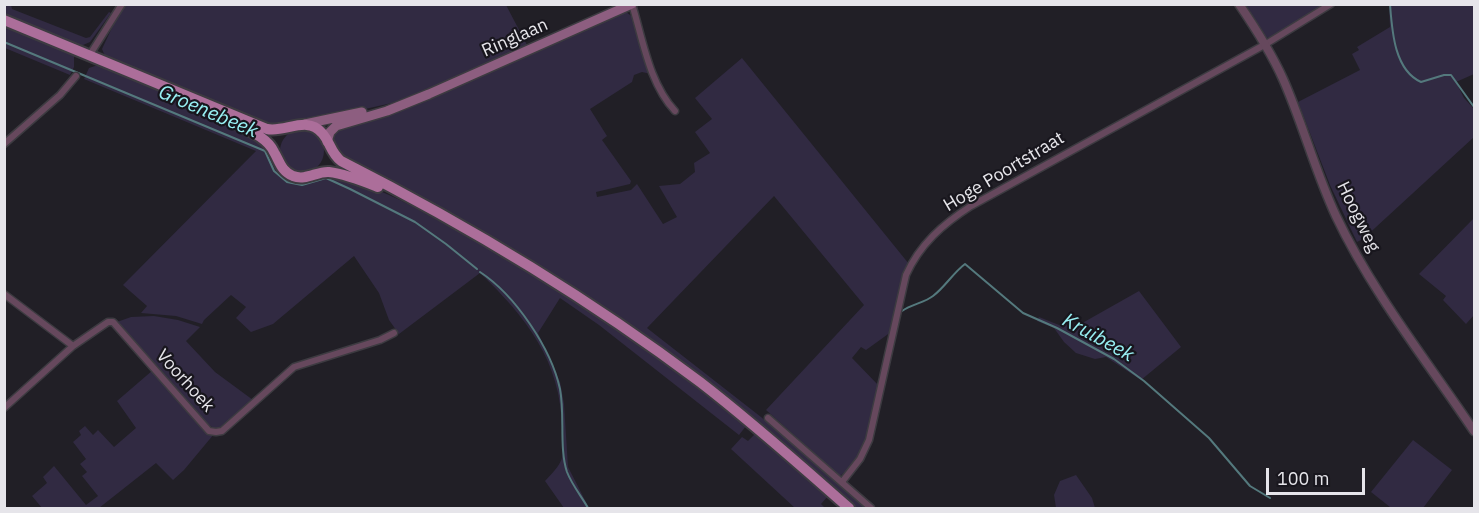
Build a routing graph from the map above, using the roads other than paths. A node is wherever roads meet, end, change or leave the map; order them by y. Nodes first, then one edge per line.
1 (122, 4) edge
2 (632, 4) edge
3 (1239, 4) edge
4 (1330, 4) edge
5 (4, 20) edge
6 (1266, 44) junction
7 (89, 56) junction
8 (76, 76) dead end
9 (189, 98) junction
10 (412, 101) junction
11 (675, 111) dead end
12 (297, 125) junction
13 (4, 144) edge
14 (328, 144) junction
15 (275, 152) junction
16 (313, 175) junction
17 (413, 200) junction
18 (4, 294) edge
19 (394, 333) dead end
20 (72, 346) junction
21 (4, 408) edge
22 (768, 418) dead end
23 (1474, 430) edge
24 (842, 482) junction
25 (849, 508) edge
26 (871, 508) edge

1 - 7 street
2 - 10 main road, Ringlaan
2 - 11 street
3 - 6 street, Hoogweg
4 - 6 street, Hoge Poortstraat
5 - 7 main road
6 - 23 street, Hoogweg
6 - 24 street, Hoge Poortstraat
7 - 9 main road
8 - 13 street
9 - 12 main road
9 - 15 main road
10 - 12 main road, Ringlaan
10 - 14 main road, Ringlaan
12 - 14 main road
12 - 15 main road
14 - 16 main road
14 - 17 main road
15 - 16 main road
16 - 17 main road
17 - 25 main road
18 - 20 street
19 - 20 street, Voorhoek
20 - 21 street, Voorhoek
22 - 24 street
24 - 26 street

